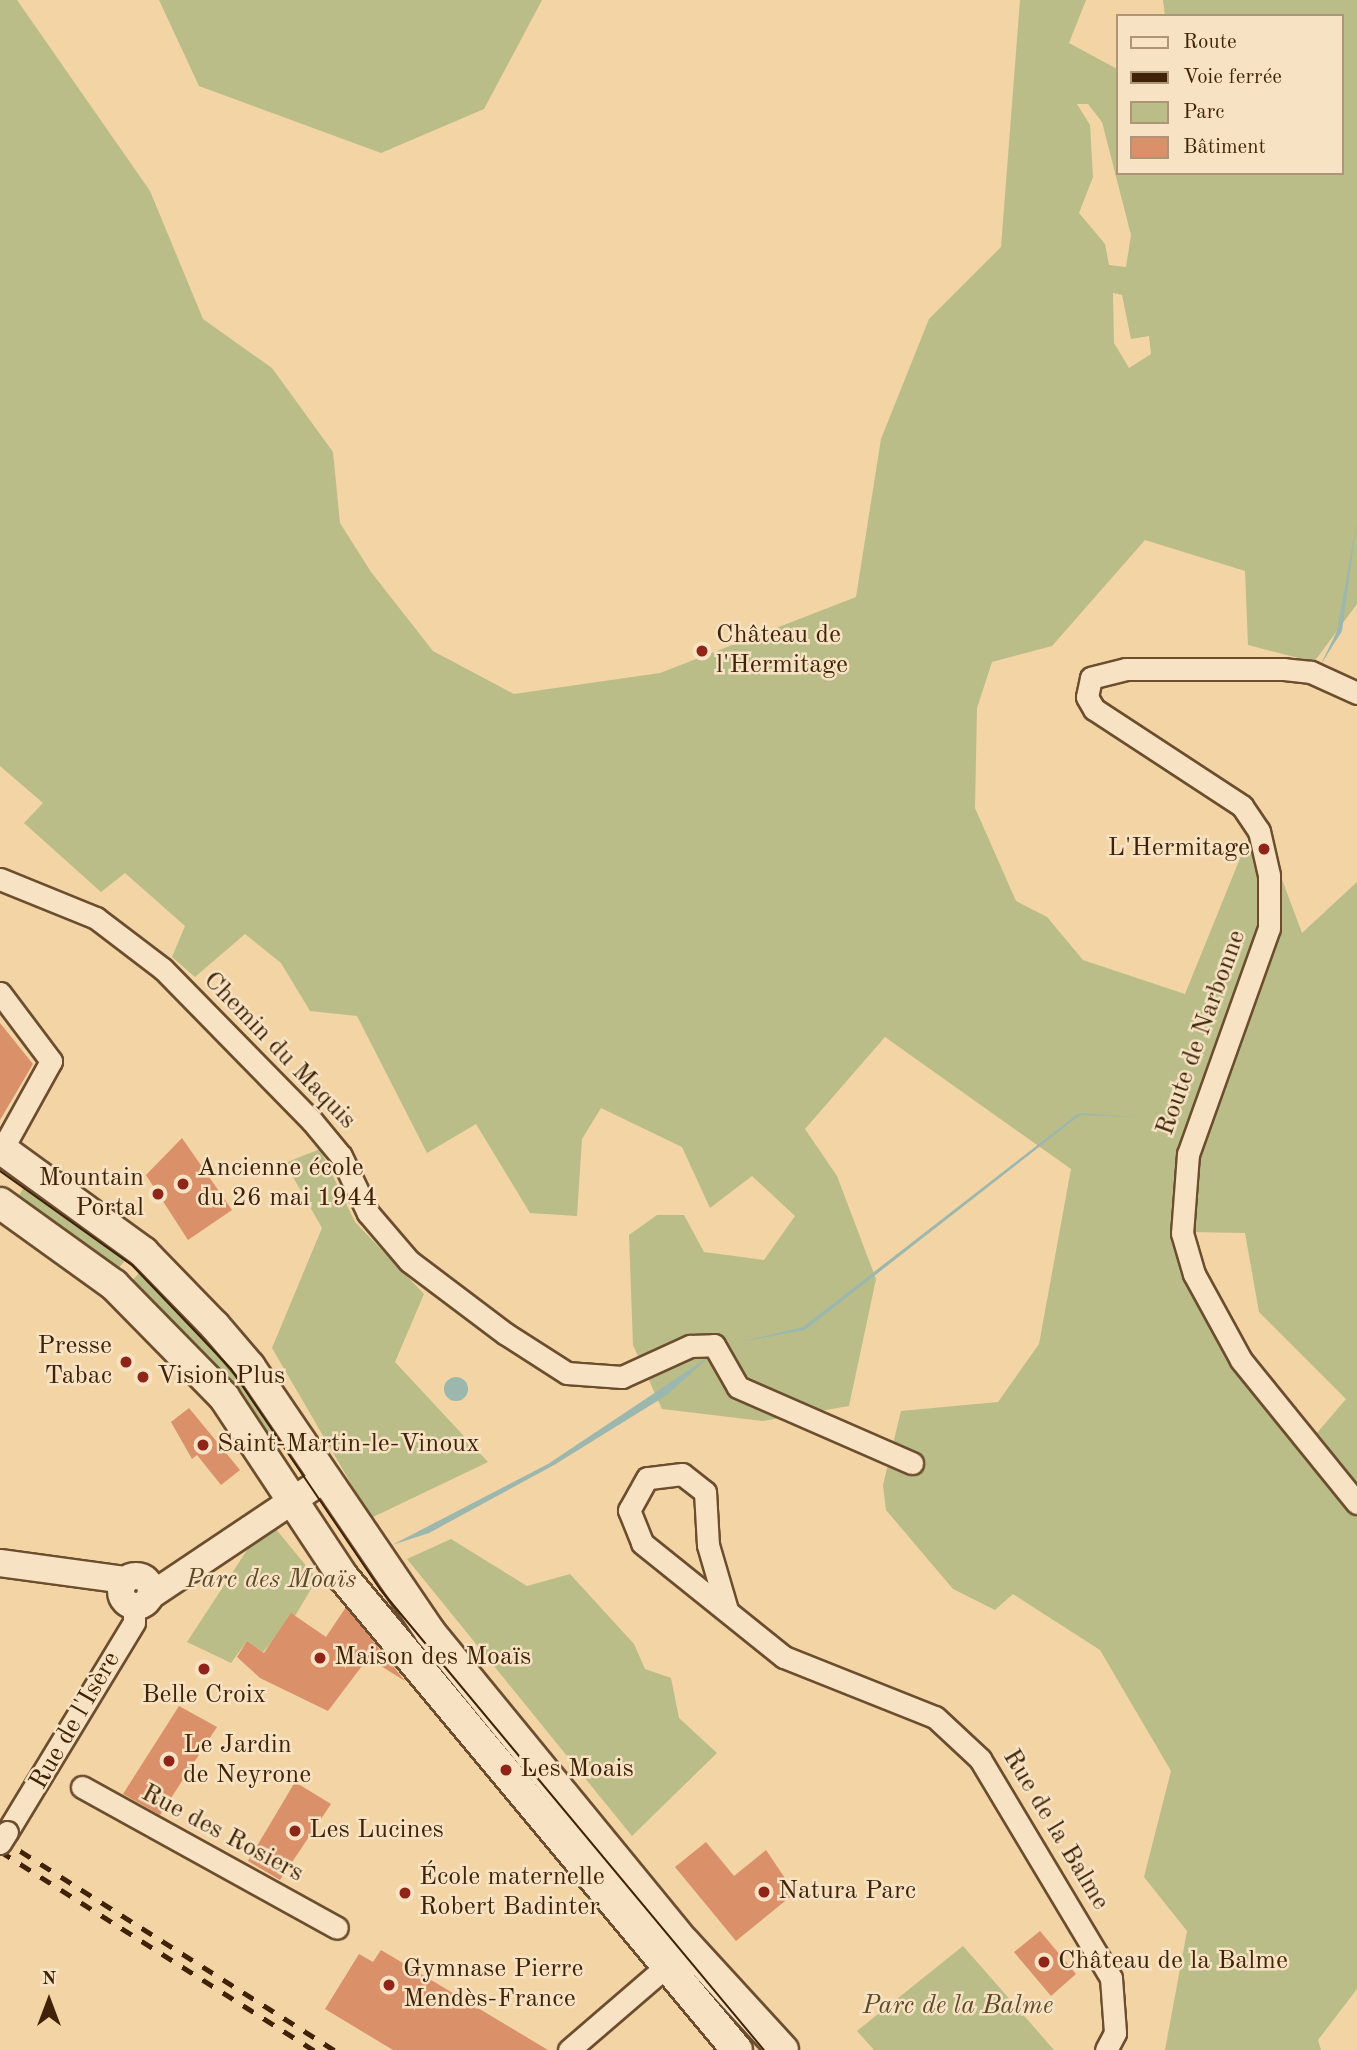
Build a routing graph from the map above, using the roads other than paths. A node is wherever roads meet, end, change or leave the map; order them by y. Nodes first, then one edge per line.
1 (1357, 693) edge
2 (0, 879) edge
3 (0, 993) edge
4 (1, 1150) edge
5 (0, 1203) edge
6 (912, 1463) dead end
7 (325, 1479) junction
8 (294, 1502) junction
9 (1357, 1503) edge
10 (0, 1563) edge
11 (135, 1591) junction
12 (727, 1610) junction
13 (82, 1787) dead end
14 (3, 1838) edge
15 (337, 1928) dead end
16 (669, 1964) junction
17 (569, 2050) edge
18 (737, 2050) edge
19 (783, 2050) edge
20 (1106, 2050) edge

1 - 9 street, Route de Narbonne
2 - 6 street, Chemin du Maquis
3 - 4 street
4 - 7 main road
5 - 8 main road
7 - 8 street
7 - 19 main road
8 - 11 street
8 - 16 main road
10 - 11 street
11 - 14 street, Rue de l'Isère
12 - 12 street, Rue de la Balme
12 - 20 street, Rue de la Balme
13 - 15 street, Rue des Rosiers
16 - 17 street
16 - 18 main road

